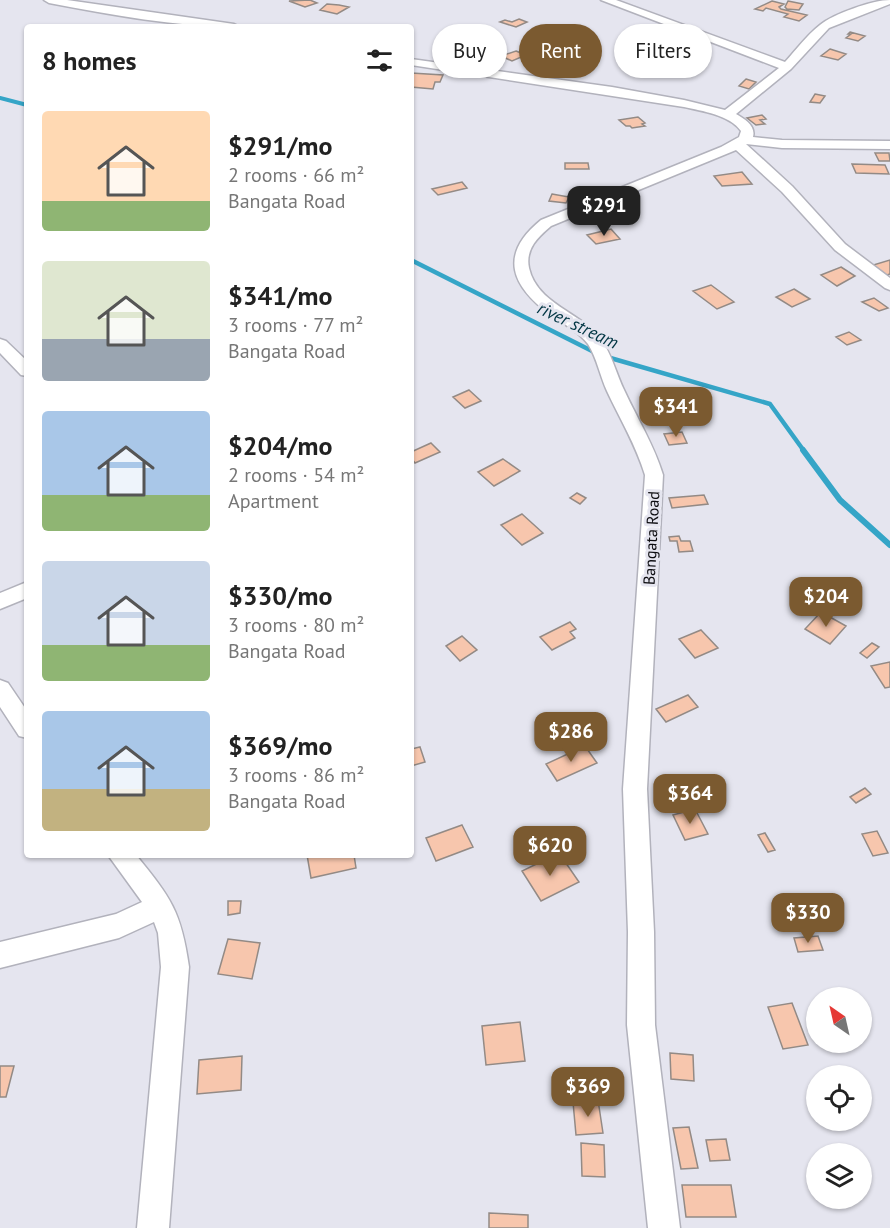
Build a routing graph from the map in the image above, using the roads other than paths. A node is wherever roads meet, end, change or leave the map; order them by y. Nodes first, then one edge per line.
1 (49, 0) edge
2 (628, 0) edge
3 (890, 1) edge
4 (611, 2) edge
5 (211, 24) edge
6 (414, 62) edge
7 (788, 66) junction
8 (727, 115) junction
9 (741, 142) junction
10 (890, 145) edge
11 (890, 285) edge
12 (0, 344) edge
13 (24, 368) edge
14 (24, 591) edge
15 (0, 601) edge
16 (0, 689) edge
17 (24, 725) edge
18 (123, 858) edge
19 (161, 906) junction
20 (0, 955) edge
21 (153, 1228) edge
22 (664, 1228) edge

1 - 5 street
2 - 4 street
3 - 7 street
4 - 7 street
6 - 8 street
7 - 8 street
8 - 9 street
9 - 10 street
9 - 11 street
9 - 22 street, Bangata Road
12 - 13 street
14 - 15 street
16 - 17 street
18 - 19 street
19 - 20 street
19 - 21 street

